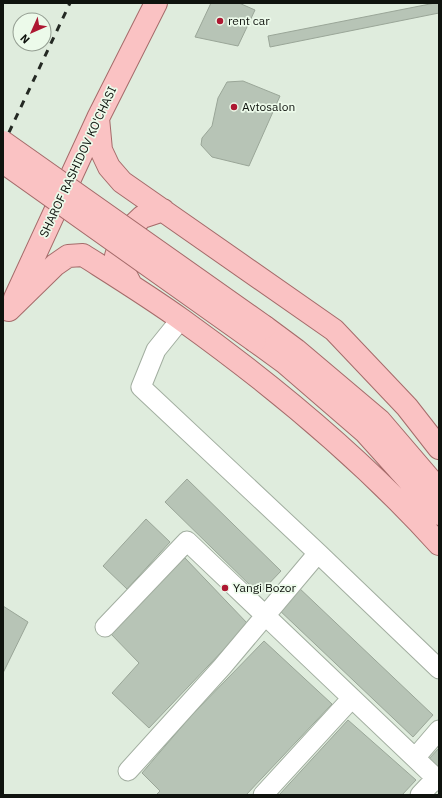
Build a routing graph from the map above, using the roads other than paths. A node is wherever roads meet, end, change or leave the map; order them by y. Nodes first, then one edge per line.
1 (156, 3) edge
2 (98, 118) junction
3 (3, 142) edge
4 (3, 162) edge
5 (163, 210) junction
6 (131, 286) junction
7 (6, 316) edge
8 (181, 319) junction
9 (260, 334) junction
10 (439, 448) edge
11 (439, 490) edge
12 (439, 514) edge
13 (439, 544) edge
14 (318, 553) junction
15 (266, 616) junction
16 (105, 627) dead end
17 (439, 669) edge
18 (352, 698) junction
19 (439, 730) edge
20 (415, 758) junction
21 (128, 771) dead end
22 (438, 780) edge
23 (263, 795) edge
24 (420, 795) edge

1 - 2 main road, SHAROF RASHIDOV KO'CHASI
2 - 5 main road
2 - 7 main road, SHAROF RASHIDOV KO'CHASI
3 - 9 main road, bridge
4 - 9 main road, bridge
5 - 6 main road
5 - 10 main road
6 - 7 main road
6 - 8 main road
8 - 13 main road
8 - 14 lane
9 - 11 main road
9 - 12 main road
14 - 15 lane
14 - 17 lane
15 - 16 lane
15 - 18 lane
15 - 21 lane
18 - 20 lane
18 - 23 lane
19 - 20 lane
20 - 22 lane
22 - 24 lane

